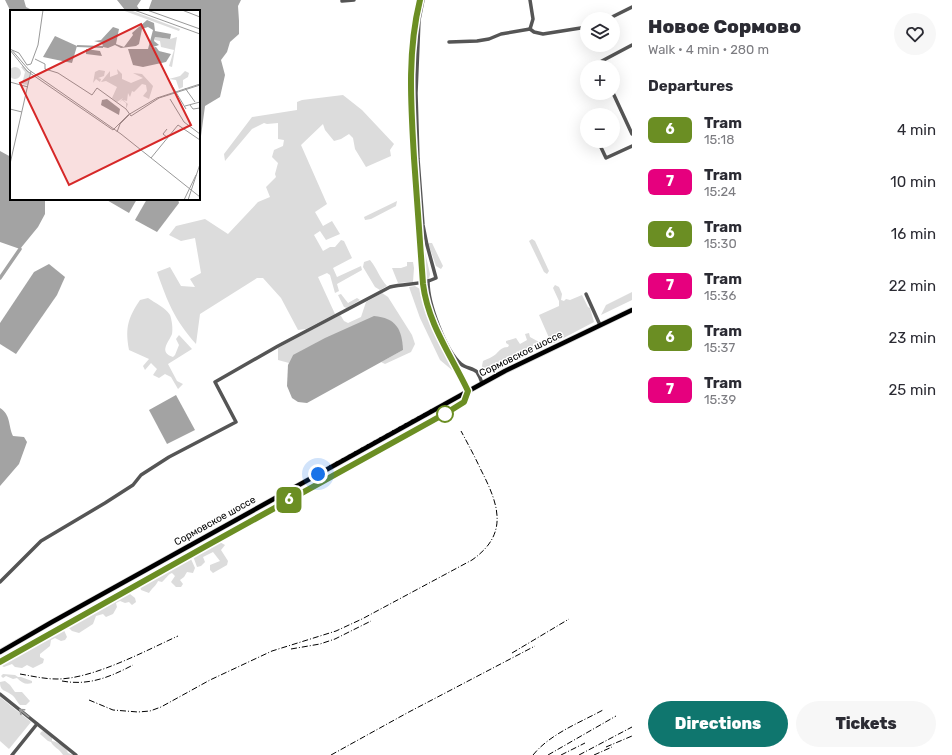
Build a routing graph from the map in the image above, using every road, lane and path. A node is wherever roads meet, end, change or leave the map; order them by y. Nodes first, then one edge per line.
1 (354, 0) edge
2 (422, 0) edge
3 (530, 0) edge
4 (342, 1) dead end
5 (632, 7) edge
6 (620, 13) edge
7 (580, 28) edge
8 (530, 29) junction
9 (449, 42) dead end
10 (632, 45) edge
11 (604, 60) edge
12 (616, 100) edge
13 (632, 134) edge
14 (632, 146) edge
15 (601, 148) edge
16 (428, 282) junction
17 (586, 294) dead end
18 (632, 310) edge
19 (600, 325) junction
20 (482, 383) junction
21 (0, 582) edge
22 (0, 652) edge
23 (0, 694) edge
24 (37, 724) junction
25 (12, 755) edge
26 (76, 755) edge

1 - 4 street
2 - 16 street
3 - 8 street
5 - 6 street
7 - 8 street
8 - 9 street
10 - 11 street
12 - 13 street
14 - 15 street
16 - 20 street
16 - 21 street
17 - 19 street
18 - 19 main road, Сормовское шоссе
19 - 20 main road, Сормовское шоссе
20 - 22 main road, Сормовское шоссе
24 -> 23 street
24 - 25 street
24 - 26 street

